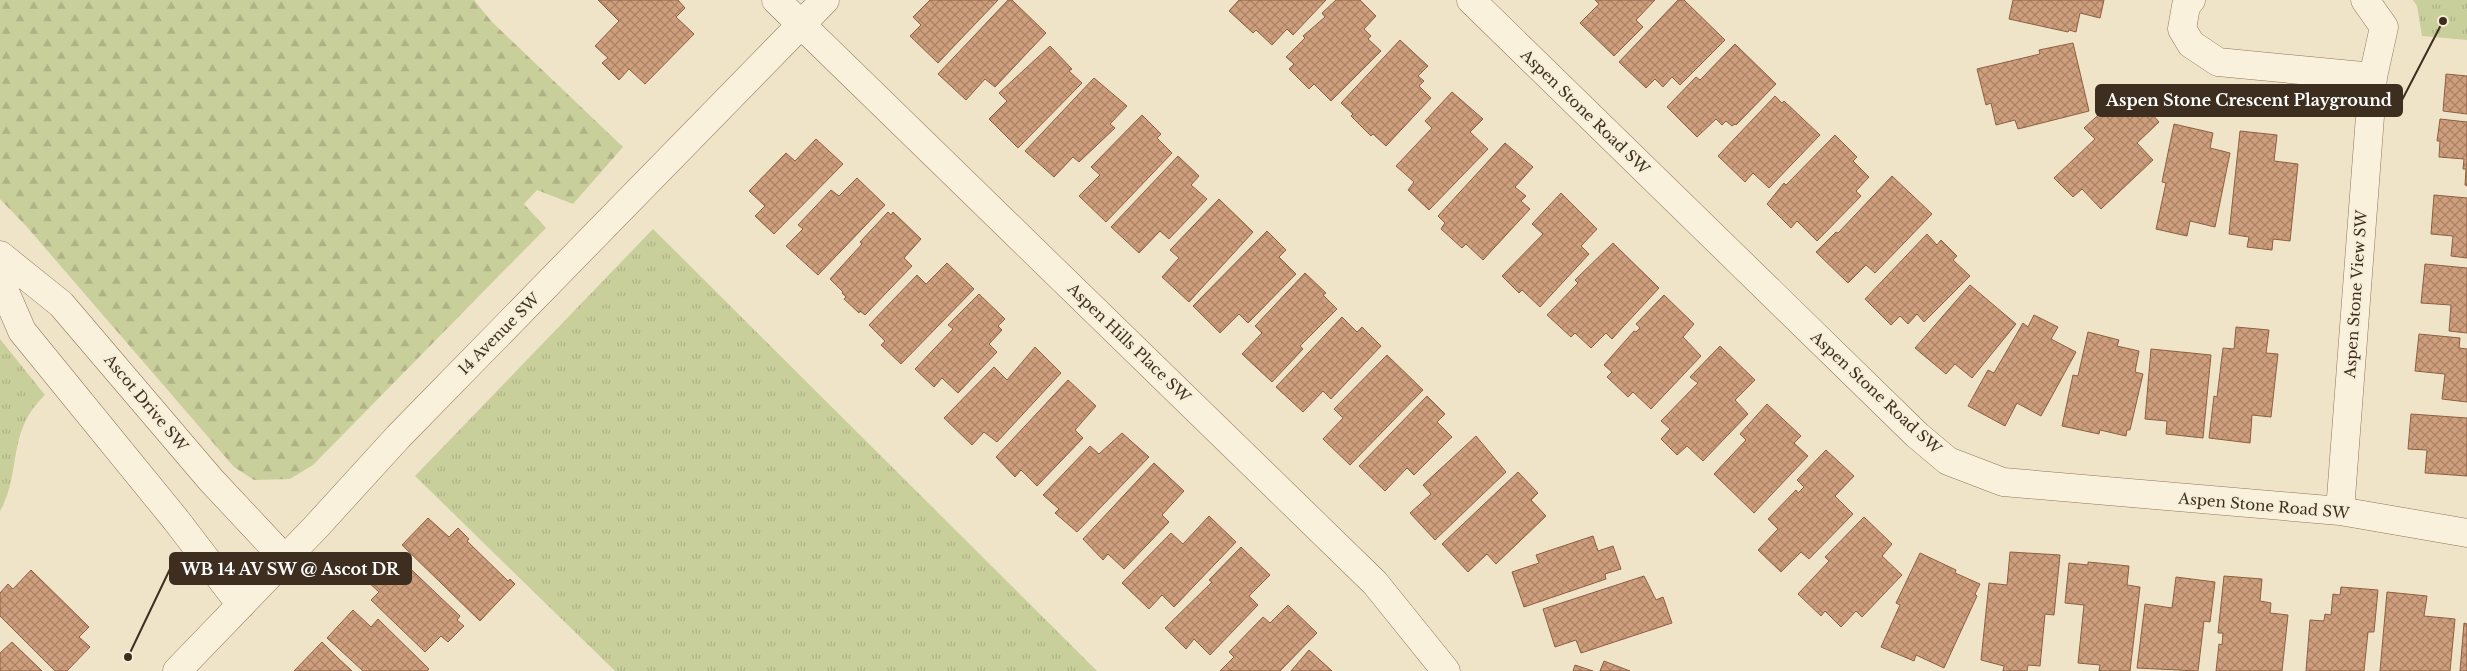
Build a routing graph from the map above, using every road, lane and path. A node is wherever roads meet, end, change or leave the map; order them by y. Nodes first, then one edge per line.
1 (776, 0) edge
2 (825, 0) edge
3 (2191, 0) edge
4 (2365, 0) edge
5 (1483, 4) edge
6 (801, 24) junction
7 (2373, 77) junction
8 (0, 255) edge
9 (0, 280) edge
10 (2340, 512) junction
11 (2467, 533) edge
12 (285, 559) junction
13 (241, 605) junction
14 (177, 671) edge
15 (1446, 671) edge

1 - 6 street, Aspen Hills Place SW
2 - 6 street, 14 Avenue SW
3 - 7 street
4 - 7 street, Aspen Stone View SW
5 - 10 street, Aspen Stone Road SW
6 - 12 street, 14 Avenue SW
6 - 15 street, Aspen Hills Place SW
7 - 10 street, Aspen Stone View SW
8 - 12 street, Ascot Drive SW
9 - 13 street
10 - 11 street, Aspen Stone Road SW
12 - 13 street, 14 Avenue SW
13 - 14 street, 14 Avenue SW

